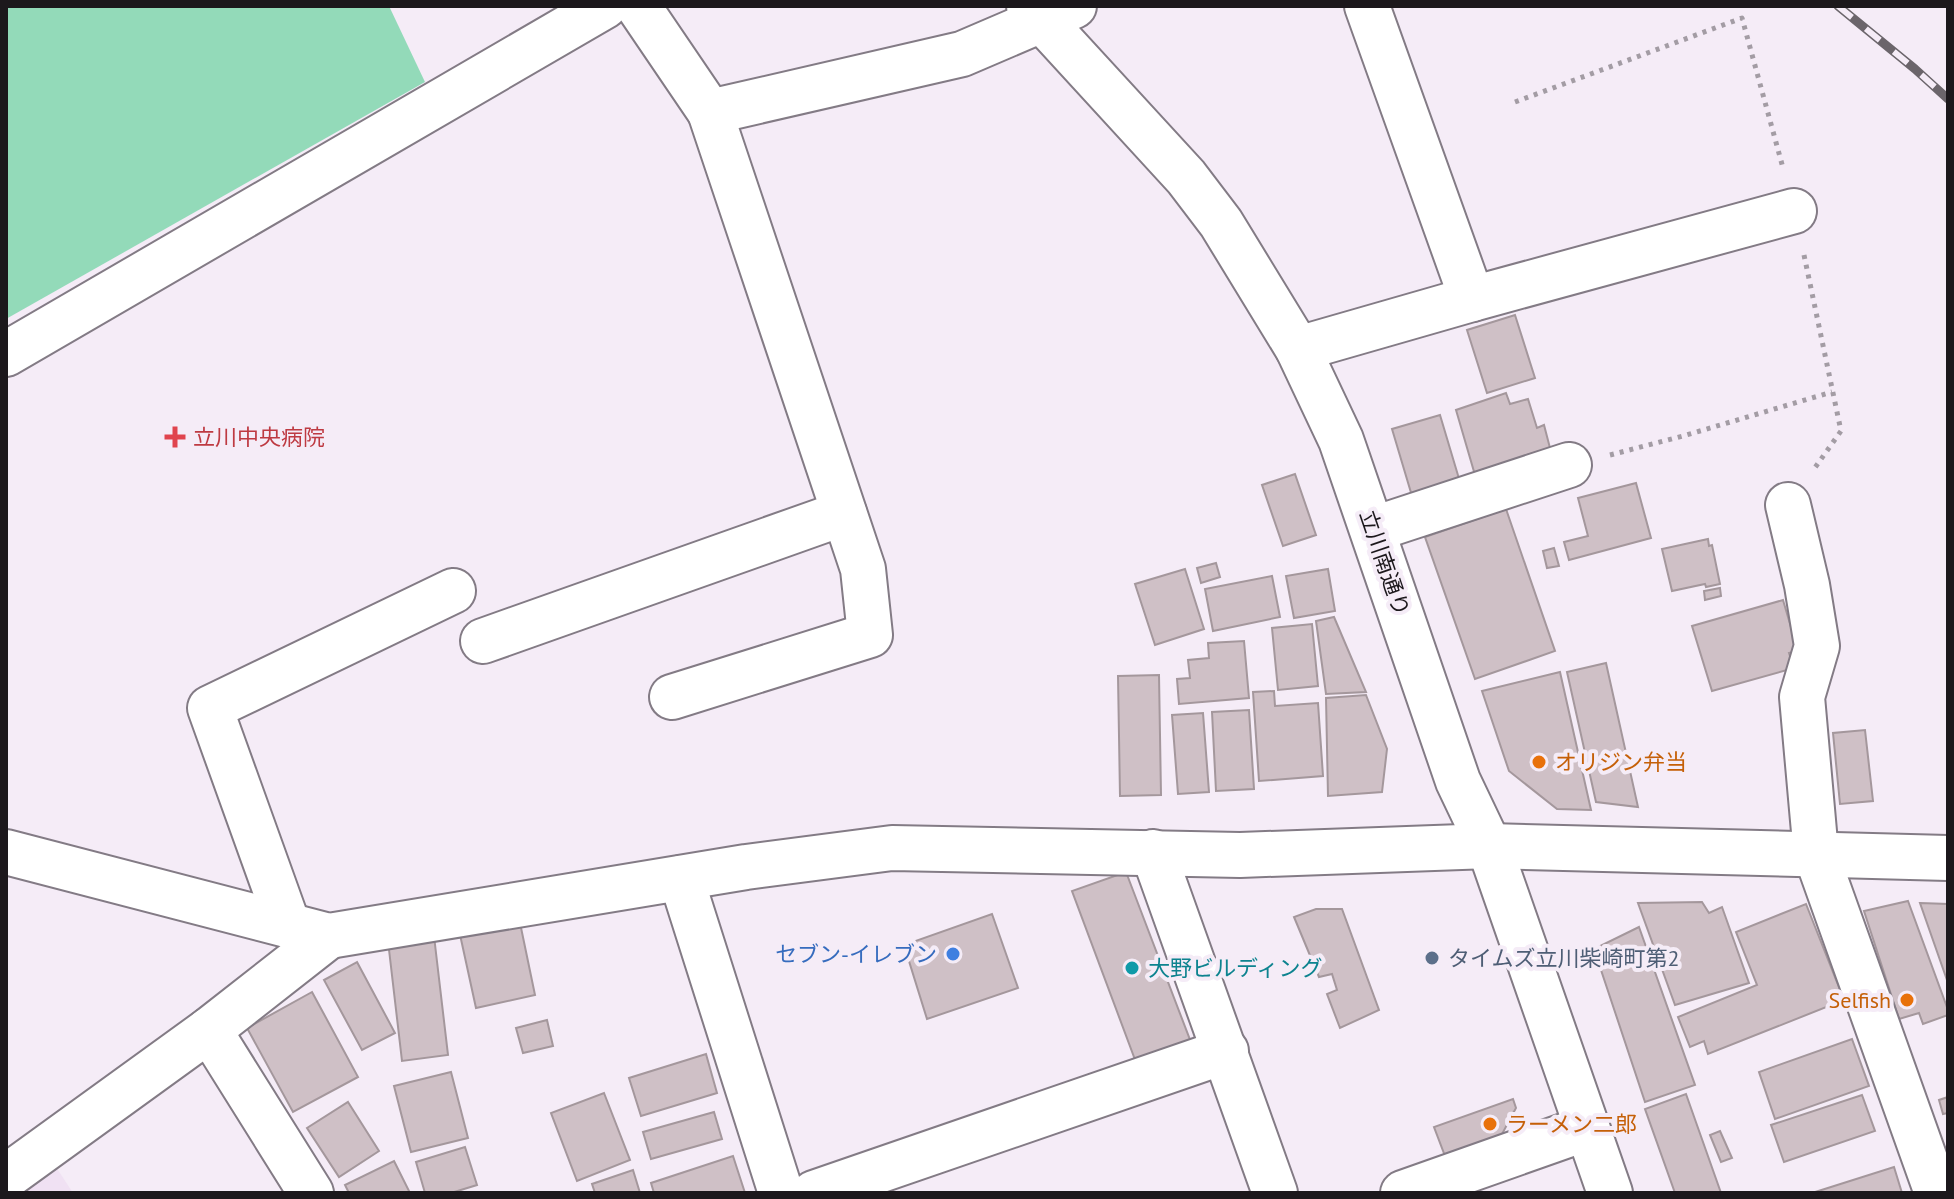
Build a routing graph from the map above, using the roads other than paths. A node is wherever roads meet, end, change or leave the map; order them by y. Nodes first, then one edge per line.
1 (605, 6) edge
2 (638, 6) edge
3 (1367, 6) edge
4 (1049, 11) edge
5 (710, 112) junction
6 (1794, 211) road end
7 (1472, 299) junction
8 (1298, 349) junction
9 (6, 354) edge
10 (1569, 465) road end
11 (1788, 505) road end
12 (844, 513) junction
13 (1374, 529) junction
14 (453, 591) dead end
15 (483, 641) dead end
16 (672, 697) dead end
17 (1489, 846) junction
18 (6, 852) edge
19 (1153, 852) junction
20 (1816, 854) junction
21 (1948, 858) edge
22 (681, 878) junction
23 (309, 930) junction
24 (209, 1030) junction
25 (1226, 1051) junction
26 (1587, 1128) junction
27 (6, 1177) edge
28 (311, 1193) edge
29 (781, 1193) edge
30 (814, 1193) edge
31 (1275, 1193) edge
32 (1403, 1193) edge
33 (1610, 1193) edge
34 (1937, 1193) edge

1 - 9 street
2 - 5 street
3 - 7 street
4 - 5 street
4 - 8 street, 立川南通り
5 - 12 street
6 - 7 street
7 - 8 street
8 - 13 street, 立川南通り
10 - 13 street
11 - 20 street
12 - 15 street
12 - 16 street
13 - 17 street, 立川南通り
14 - 23 street
17 - 19 street
17 - 20 street
17 - 26 street, 立川南通り
18 - 23 street
19 - 22 street
19 - 25 street
20 - 21 street
20 - 34 street
22 - 23 street
22 - 29 street
23 - 24 street
24 - 27 street
24 - 28 street
25 - 30 street
25 - 31 street
26 - 32 street
26 - 33 street, 立川南通り

